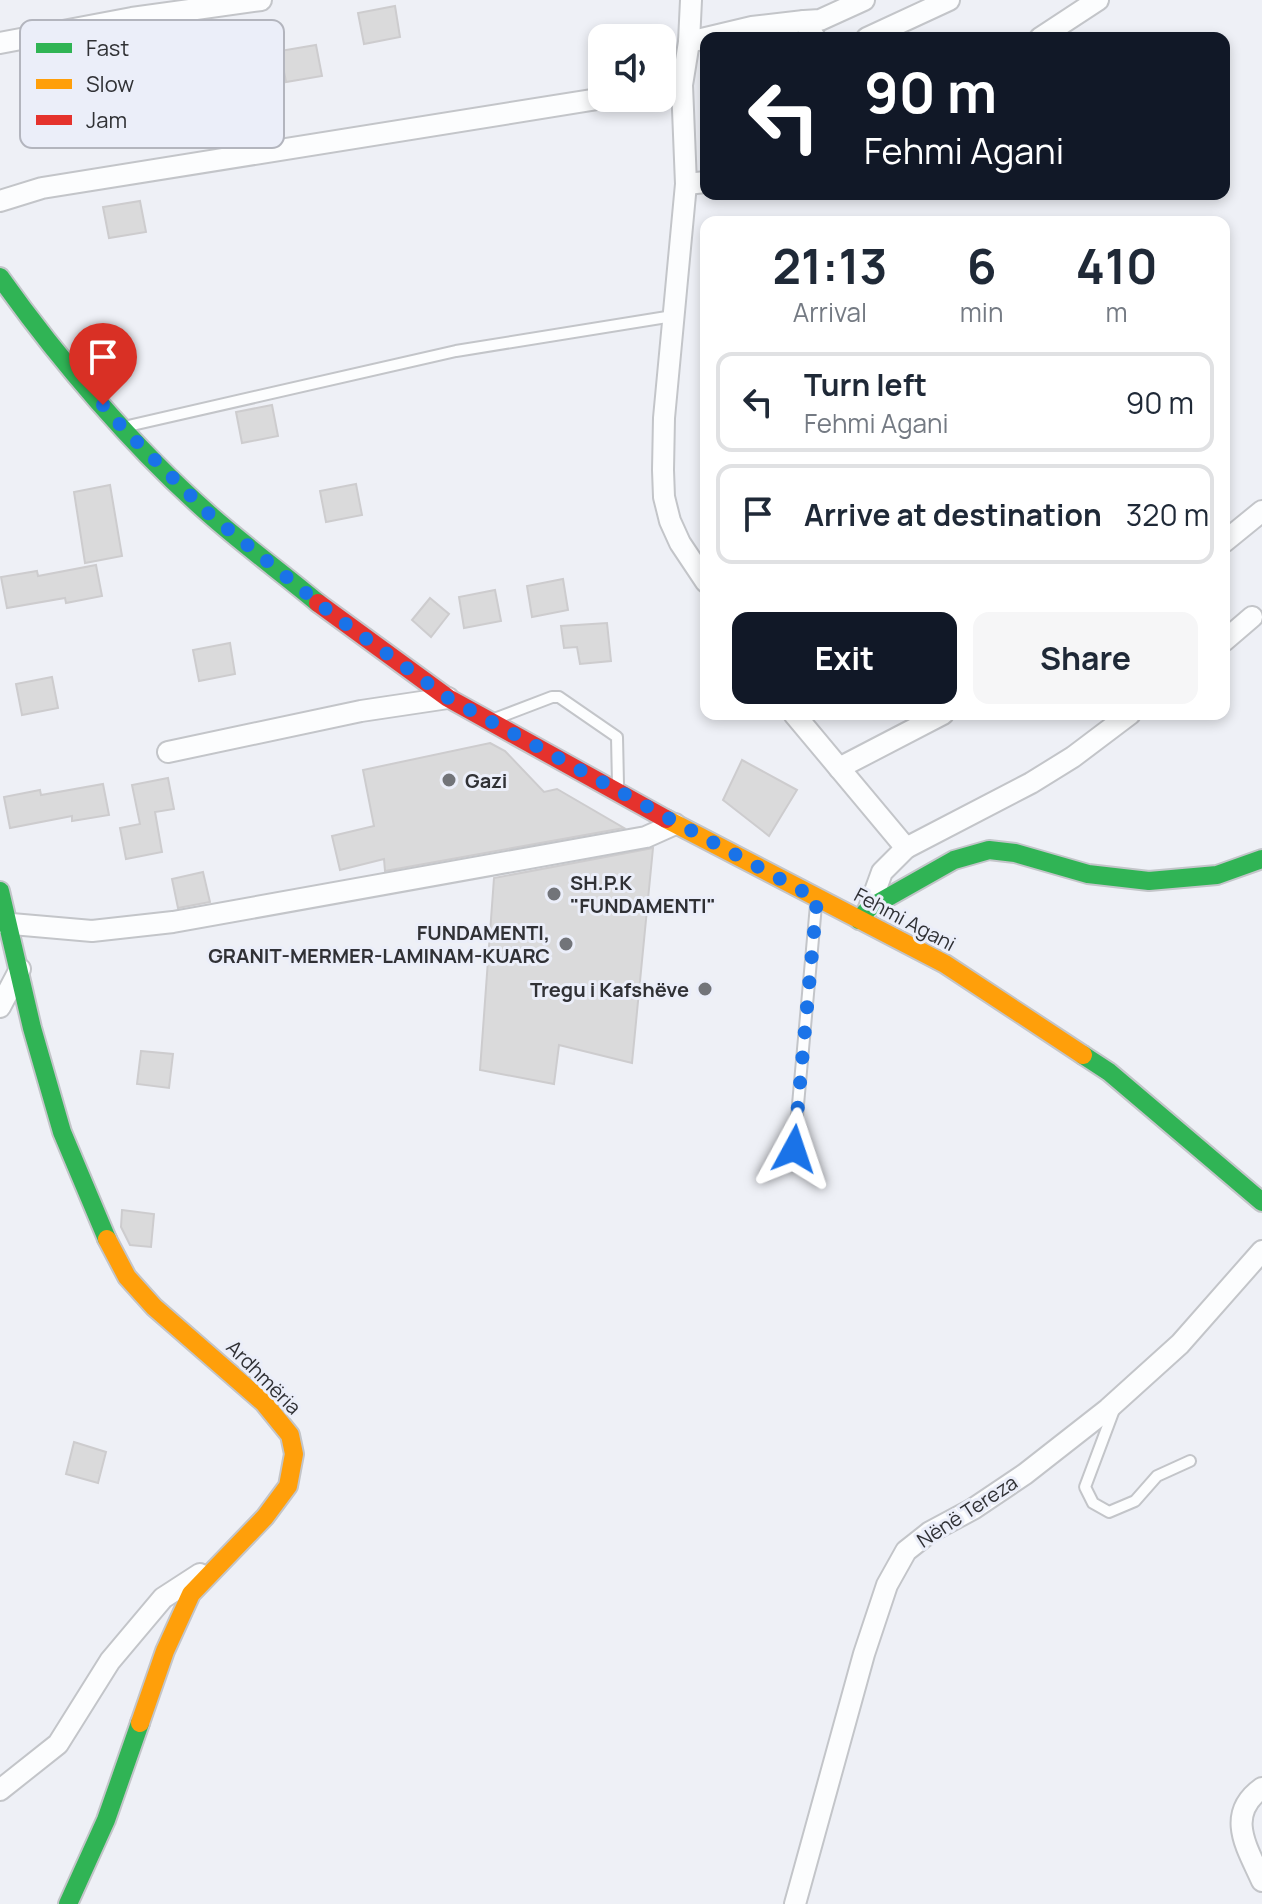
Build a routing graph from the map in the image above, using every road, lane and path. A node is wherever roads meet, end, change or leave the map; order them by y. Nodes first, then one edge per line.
1 (261, 0) edge
2 (691, 0) edge
3 (864, 0) edge
4 (949, 0) edge
5 (1098, 0) edge
6 (121, 20) edge
7 (810, 29) edge
8 (731, 32) edge
9 (880, 32) edge
10 (1049, 32) edge
11 (20, 39) edge
12 (700, 39) edge
13 (689, 42) junction
14 (0, 43) edge
15 (676, 76) edge
16 (588, 101) edge
17 (676, 103) edge
18 (696, 183) edge
19 (0, 201) edge
20 (0, 277) edge
21 (673, 316) junction
22 (123, 428) junction
23 (1262, 511) edge
24 (1230, 537) edge
25 (700, 573) edge
26 (1252, 617) dead end
27 (1230, 636) edge
28 (448, 698) junction
29 (799, 720) edge
30 (931, 720) edge
31 (1122, 720) edge
32 (489, 721) junction
33 (168, 752) dead end
34 (839, 768) junction
35 (618, 790) junction
36 (675, 824) junction
37 (906, 848) junction
38 (1262, 859) edge
39 (0, 891) edge
40 (817, 899) junction
41 (864, 914) junction
42 (3, 923) edge
43 (20, 969) junction
44 (0, 1007) edge
45 (794, 1149) dead end
46 (1262, 1202) edge
47 (1262, 1251) edge
48 (1117, 1402) junction
49 (1190, 1461) dead end
50 (230, 1554) junction
51 (1262, 1788) edge
52 (0, 1790) edge
53 (1262, 1881) edge
54 (68, 1904) edge
55 (795, 1904) edge

1 - 6 street
2 - 13 street
3 - 7 street
4 - 9 street
5 - 10 street
7 - 8 street
11 - 14 street
12 - 13 street
13 - 15 street
16 - 19 street
17 - 18 street
18 - 21 street
20 - 22 main road, Fehmi Agani
21 - 22 lane
21 - 25 street
22 - 28 main road, Fehmi Agani
23 - 24 street
26 - 27 street
28 - 32 main road, Fehmi Agani
28 - 33 street
29 - 34 street
30 - 34 street
31 - 37 street
32 - 35 main road, Fehmi Agani
32 - 35 lane
34 - 37 street
35 - 36 main road, Fehmi Agani
36 - 40 main road, Fehmi Agani
36 - 42 street
37 - 41 street
38 - 41 main road
39 - 42 main road, Ardhmëria
40 - 41 main road, Fehmi Agani
40 - 45 lane
41 - 46 main road, Fehmi Agani
42 - 43 main road, Ardhmëria
43 - 44 street
43 - 50 main road, Ardhmëria
47 - 48 street, Nënë Tereza
48 - 49 lane
48 - 55 street, Nënë Tereza
50 - 52 street
50 - 54 main road, Ardhmëria
51 - 53 street

